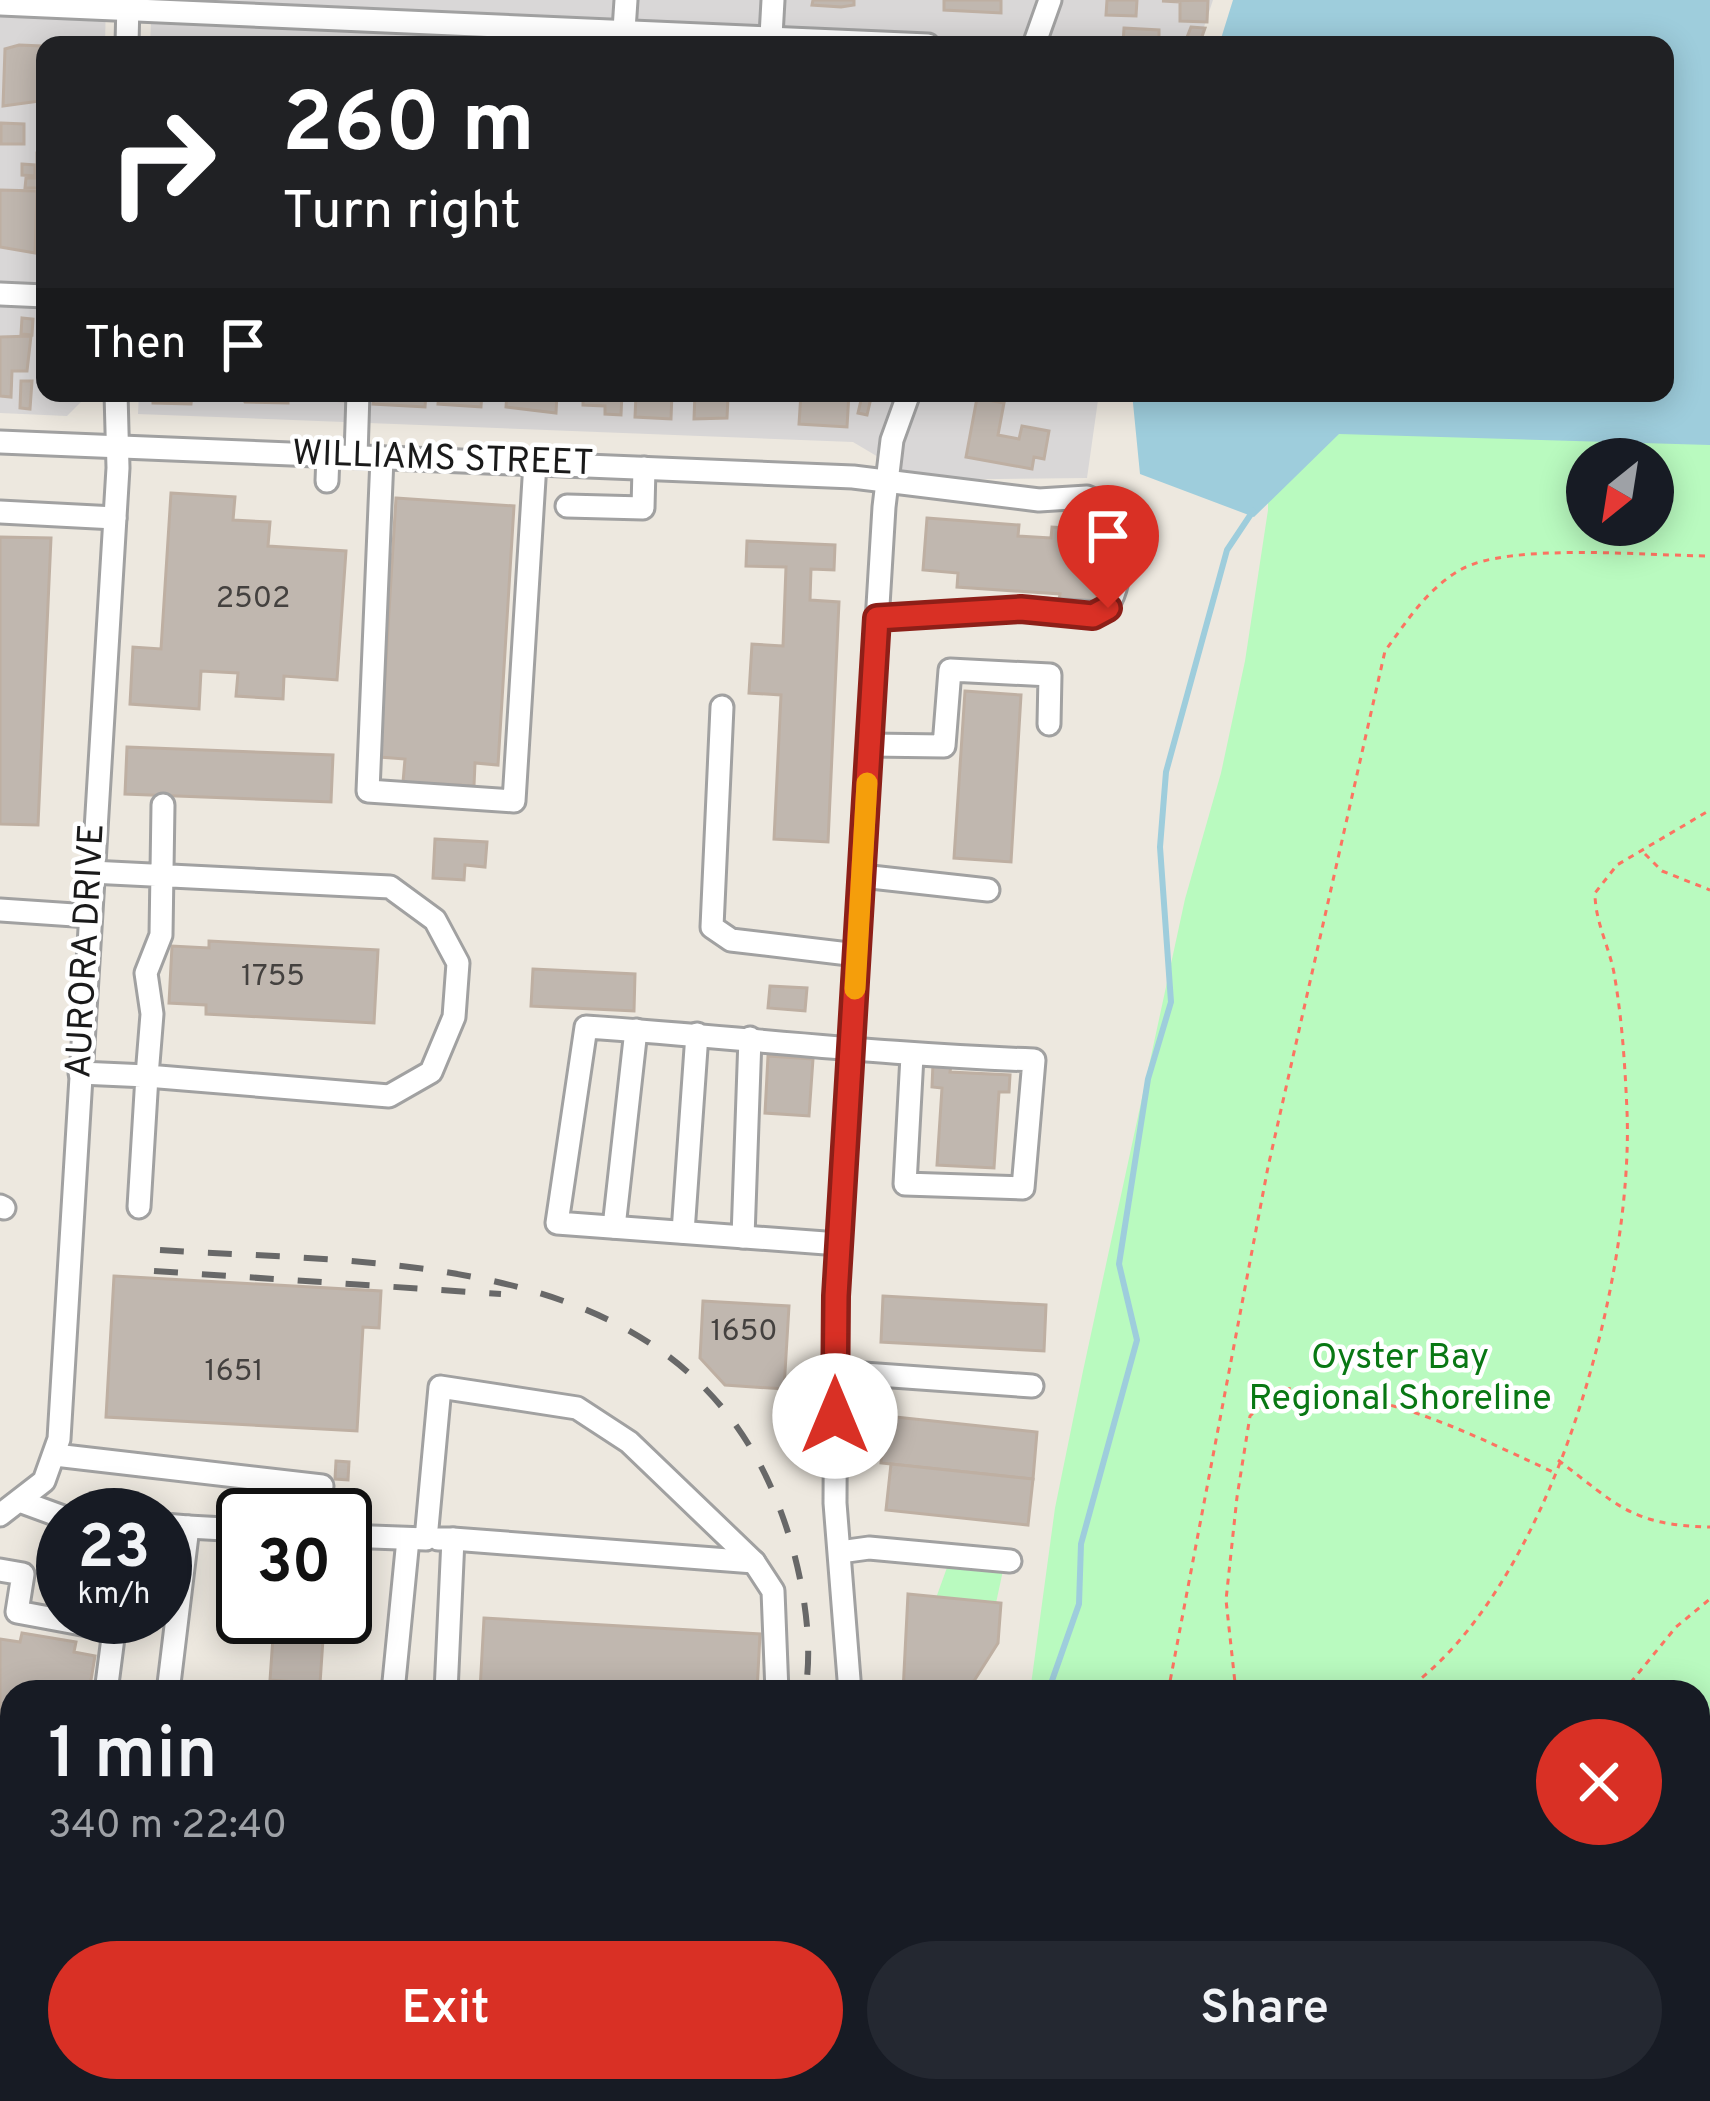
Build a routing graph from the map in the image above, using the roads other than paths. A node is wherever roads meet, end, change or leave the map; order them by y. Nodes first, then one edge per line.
1 (626, 0) edge
2 (772, 0) edge
3 (1050, 0) edge
4 (0, 4) edge
5 (128, 5) edge
6 (458, 11) edge
7 (624, 30) junction
8 (506, 35) edge
9 (127, 36) edge
10 (771, 36) joint
11 (1037, 36) edge
12 (0, 294) edge
13 (36, 296) edge
14 (116, 402) edge
15 (358, 402) edge
16 (906, 402) edge
17 (0, 442) edge
18 (116, 447) junction
19 (328, 455) junction
20 (356, 456) junction
21 (382, 458) junction
22 (535, 463) junction
23 (644, 468) junction
24 (886, 479) junction
25 (327, 481) dead end
26 (567, 506) dead end
27 (0, 512) edge
28 (115, 518) junction
29 (877, 618) junction
30 (722, 707) dead end
31 (1049, 724) dead end
32 (870, 745) junction
33 (163, 805) dead end
34 (91, 872) junction
35 (162, 876) junction
36 (862, 876) junction
37 (988, 890) dead end
38 (0, 910) edge
39 (88, 916) junction
40 (857, 955) junction
41 (636, 1030) junction
42 (697, 1034) junction
43 (750, 1038) junction
44 (851, 1045) junction
45 (912, 1056) junction
46 (80, 1073) junction
47 (147, 1076) junction
48 (140, 1207) dead end
49 (614, 1227) junction
50 (683, 1232) junction
51 (743, 1237) junction
52 (839, 1244) junction
53 (836, 1372) junction
54 (1032, 1386) dead end
55 (55, 1455) junction
56 (322, 1486) dead end
57 (24, 1501) junction
58 (36, 1506) edge
59 (0, 1515) edge
60 (372, 1537) edge
61 (417, 1539) junction
62 (452, 1539) junction
63 (840, 1552) junction
64 (1010, 1561) dead end
65 (754, 1562) junction
66 (0, 1570) edge
67 (170, 1644) edge
68 (108, 1680) edge
69 (169, 1680) edge
70 (395, 1680) edge
71 (446, 1680) edge
72 (776, 1680) edge
73 (849, 1680) edge

1 - 7 street
2 - 10 street
3 - 11 street
4 - 5 street
5 - 6 street
5 - 9 street
6 - 8 street
7 - 8 street
7 - 10 street
12 - 13 street
14 - 18 street, AURORA DRIVE
15 - 20 street
16 - 24 street
17 - 18 street, WILLIAMS STREET
18 - 19 street, WILLIAMS STREET
18 - 28 street, AURORA DRIVE
19 - 20 street, WILLIAMS STREET
19 - 25 street
20 - 21 street, WILLIAMS STREET
21 - 22 street, WILLIAMS STREET
21 - 22 street
22 - 23 street, WILLIAMS STREET
23 - 24 street, WILLIAMS STREET
23 - 26 street
24 - 29 street
24 - 29 street, WILLIAMS STREET
27 - 28 street
28 - 34 street, AURORA DRIVE
29 - 32 street
30 - 40 street
31 - 32 street
32 - 36 street
33 - 35 street
34 - 35 street
34 - 39 street, AURORA DRIVE
35 - 47 street
35 - 47 street
36 - 37 street
36 - 40 street
38 - 39 street
39 - 46 street, AURORA DRIVE
40 - 44 street
41 - 42 street
41 - 49 street
41 - 49 street
42 - 43 street
42 - 50 street
43 - 44 street
43 - 51 street
44 - 45 street
44 - 52 street
45 - 45 street
46 - 47 street
46 - 55 street, AURORA DRIVE
47 - 48 street
49 - 50 street
50 - 51 street
51 - 52 street
52 - 53 street
53 - 54 street
53 - 63 street
55 - 56 street
55 - 57 street, AURORA DRIVE
57 - 58 street
57 - 59 street
60 - 61 street
61 - 62 street
61 - 65 street
61 - 70 street
62 - 65 street
62 - 71 street
63 - 64 street
63 - 73 street
65 - 72 street
66 - 68 street
67 - 69 street

